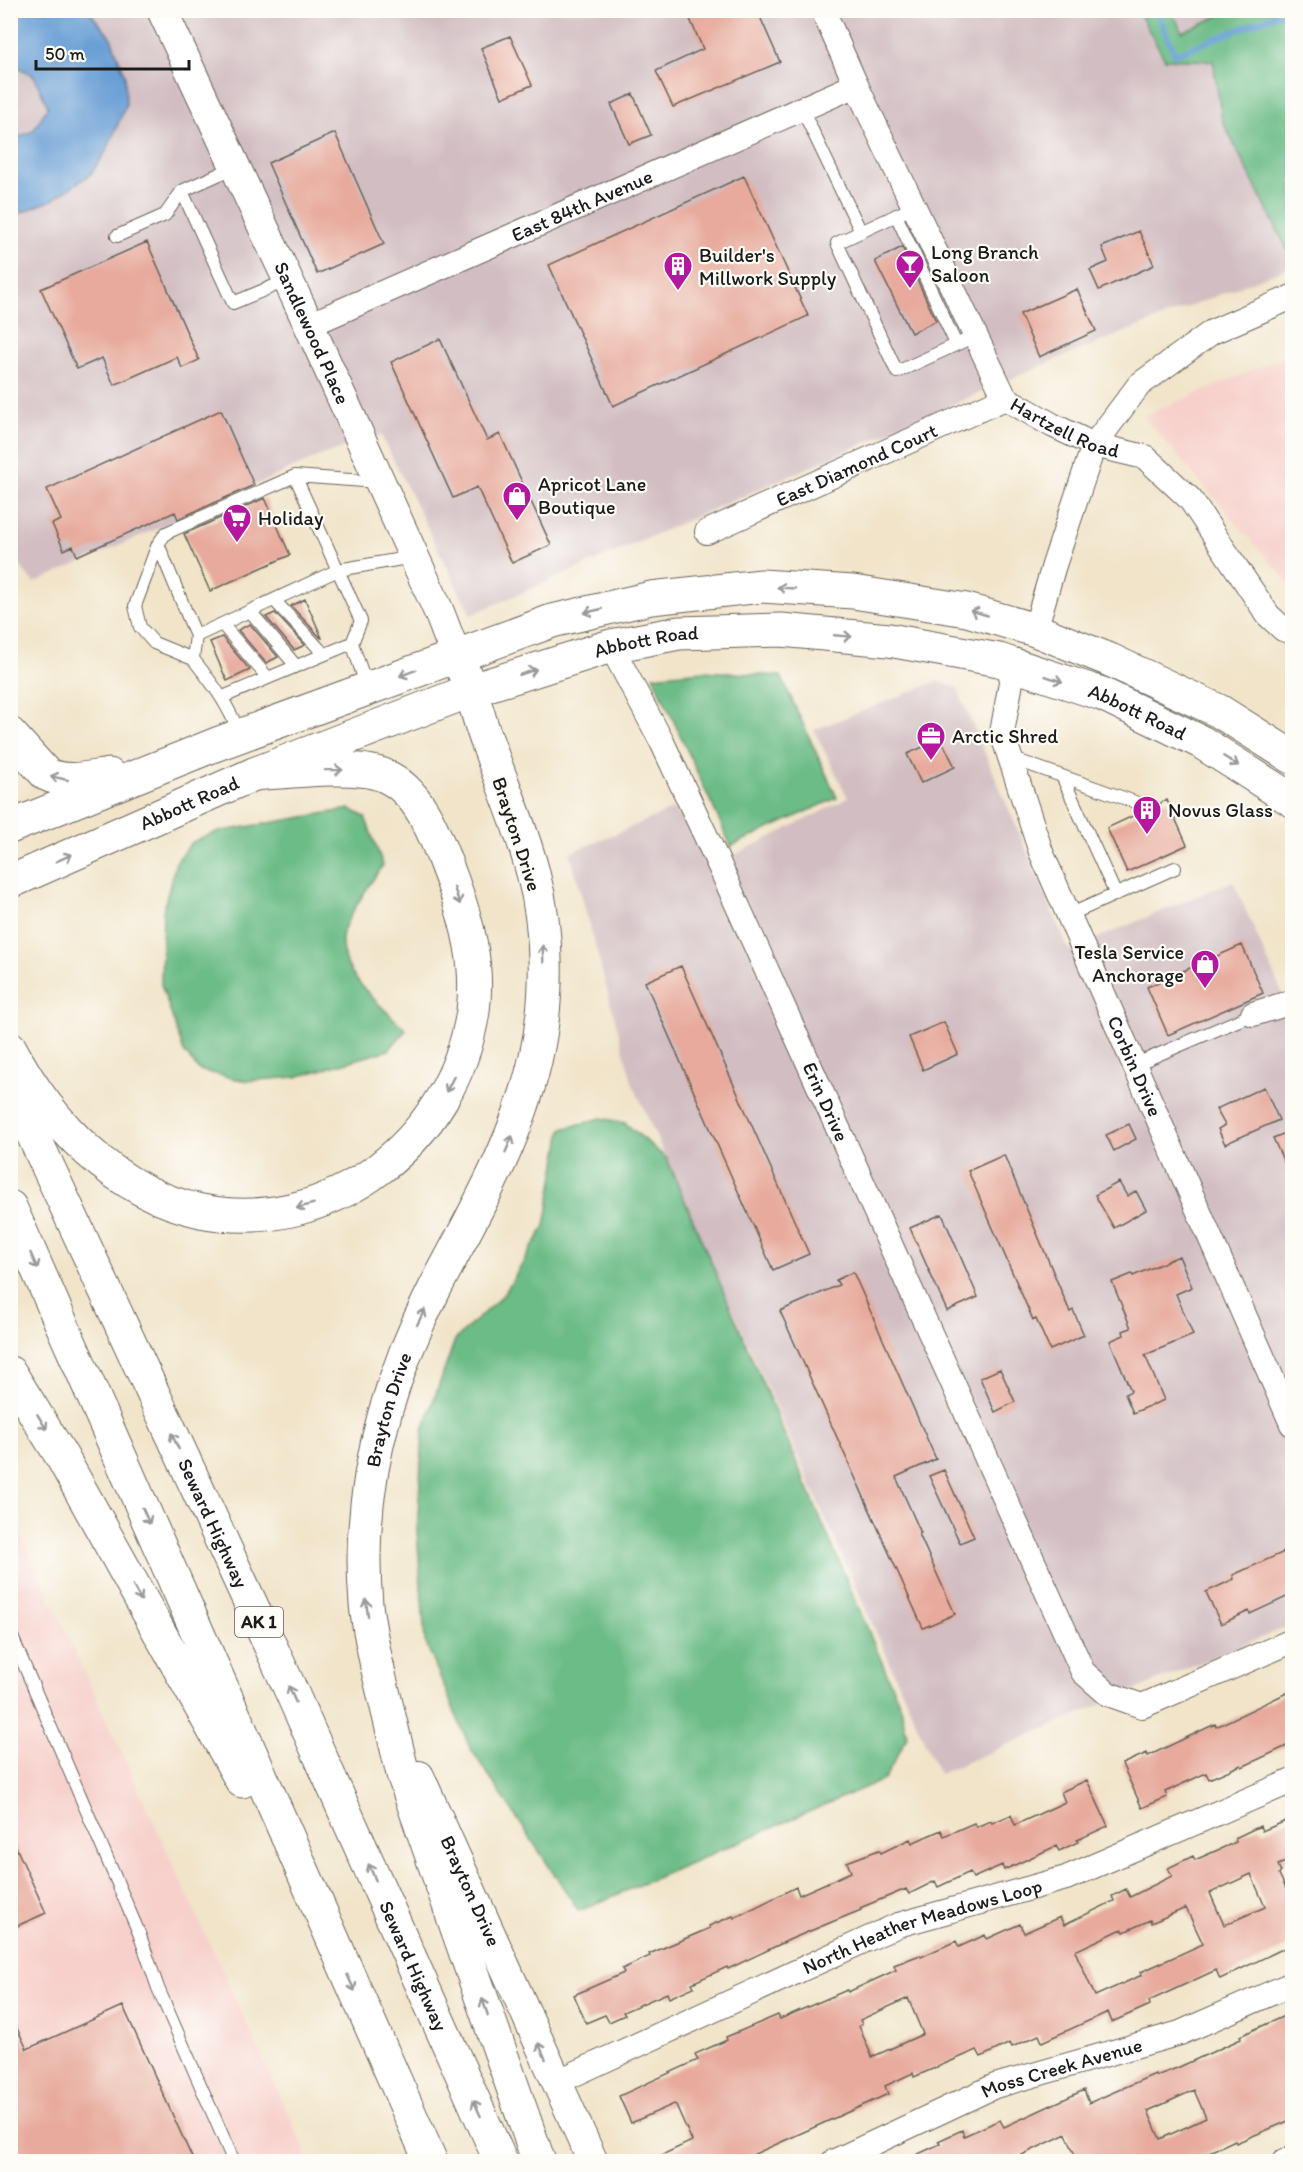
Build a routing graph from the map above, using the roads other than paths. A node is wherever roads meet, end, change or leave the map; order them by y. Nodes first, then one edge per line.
1 (162, 10) edge
2 (823, 10) edge
3 (856, 85) junction
4 (802, 109) junction
5 (235, 167) junction
6 (182, 191) junction
7 (905, 211) junction
8 (861, 232) junction
9 (117, 236) dead end
10 (288, 280) junction
11 (1293, 297) edge
12 (309, 325) junction
13 (966, 340) junction
14 (1005, 398) junction
15 (1094, 445) junction
16 (295, 476) junction
17 (380, 482) junction
18 (707, 532) dead end
19 (158, 544) junction
20 (414, 557) junction
21 (338, 570) junction
22 (274, 600) junction
23 (250, 611) junction
24 (222, 624) junction
25 (1035, 630) junction
26 (1293, 632) edge
27 (196, 636) junction
28 (352, 643) junction
29 (611, 646) junction
30 (324, 654) junction
31 (456, 656) junction
32 (193, 658) junction
33 (1014, 665) junction
34 (296, 666) junction
35 (268, 678) junction
36 (367, 688) junction
37 (472, 690) junction
38 (223, 697) junction
39 (10, 734) edge
40 (240, 736) junction
41 (1293, 757) edge
42 (1010, 758) junction
43 (158, 768) junction
44 (254, 774) junction
45 (1062, 776) junction
46 (1293, 800) edge
47 (1135, 802) dead end
48 (10, 827) edge
49 (1175, 868) dead end
50 (10, 882) edge
51 (1116, 895) junction
52 (1069, 915) junction
53 (1293, 1002) edge
54 (1253, 1014) joint
55 (10, 1048) edge
56 (1134, 1065) junction
57 (10, 1085) edge
58 (10, 1207) edge
59 (10, 1373) edge
60 (1293, 1424) edge
61 (10, 1632) edge
62 (1293, 1641) edge
63 (376, 1666) junction
64 (1293, 1781) edge
65 (338, 1953) junction
66 (1293, 1984) edge
67 (557, 2082) junction
68 (1293, 2158) edge
69 (234, 2162) edge
70 (431, 2162) edge
71 (501, 2162) edge
72 (539, 2162) edge
73 (593, 2162) edge
74 (833, 2162) edge
75 (1284, 2162) edge

1 - 5 street, Sandlewood Place
2 - 3 street, Hartzell Road
3 - 4 street, East 84th Avenue
3 - 7 street, Hartzell Road
4 - 8 lane
4 - 12 street, East 84th Avenue
5 - 6 lane
5 - 10 street, Sandlewood Place
6 - 9 lane
6 - 10 lane
7 - 8 lane
7 - 13 street, Hartzell Road
8 - 13 lane
10 - 12 street, Sandlewood Place
11 - 15 street
12 - 17 street, Sandlewood Place
13 - 14 street, Hartzell Road
14 - 15 street, Hartzell Road
14 - 18 street, East Diamond Court
15 - 25 street
15 - 26 street, Hartzell Road
16 - 17 lane
16 - 19 lane
16 - 21 lane
17 - 20 street, Sandlewood Place
19 - 27 lane
19 - 32 lane
20 - 21 lane
20 - 31 street, Sandlewood Place
21 - 22 lane
21 - 28 lane
22 - 23 lane
22 - 30 lane
23 - 24 lane
23 - 34 lane
24 - 27 lane
24 - 35 lane
25 -> 31 main road, Abbott Road
25 - 33 main road
25 - 41 main road, Abbott Road
27 - 32 lane
28 - 30 lane
28 - 36 lane
29 -> 33 main road, Abbott Road
37 -> 29 main road, Abbott Road
29 - 62 street, Erin Drive
30 - 34 lane
31 -> 36 main road, Abbott Road
31 - 37 main road, Brayton Drive
32 - 38 lane
33 - 42 street, Corbin Drive
33 -> 46 main road, Abbott Road
34 - 35 lane
35 - 38 lane
36 - 40 main road, Abbott Road
37 - 44 main road, Abbott Road
63 -> 37 main road, Brayton Drive
38 - 40 lane
43 -> 39 main road
40 - 43 main road, Abbott Road
42 - 45 lane
42 - 52 street, Corbin Drive
43 - 48 main road, Abbott Road
50 -> 44 main road, Abbott Road
44 -> 55 main road
45 - 47 lane
45 - 51 lane
49 - 51 lane
51 - 52 lane
52 - 56 street, Corbin Drive
53 - 54 street
54 - 56 lane
56 - 60 street, Corbin Drive
71 -> 57 main road, Seward Highway / AK 1
58 -> 65 main road
59 -> 65 main road
61 - 69 lane
67 -> 63 street, Brayton Drive
72 -> 63 main road
64 - 67 street, North Heather Meadows Loop
65 -> 70 main road
66 - 74 street, Moss Creek Avenue
67 - 73 street, Brayton Drive
68 - 75 street

